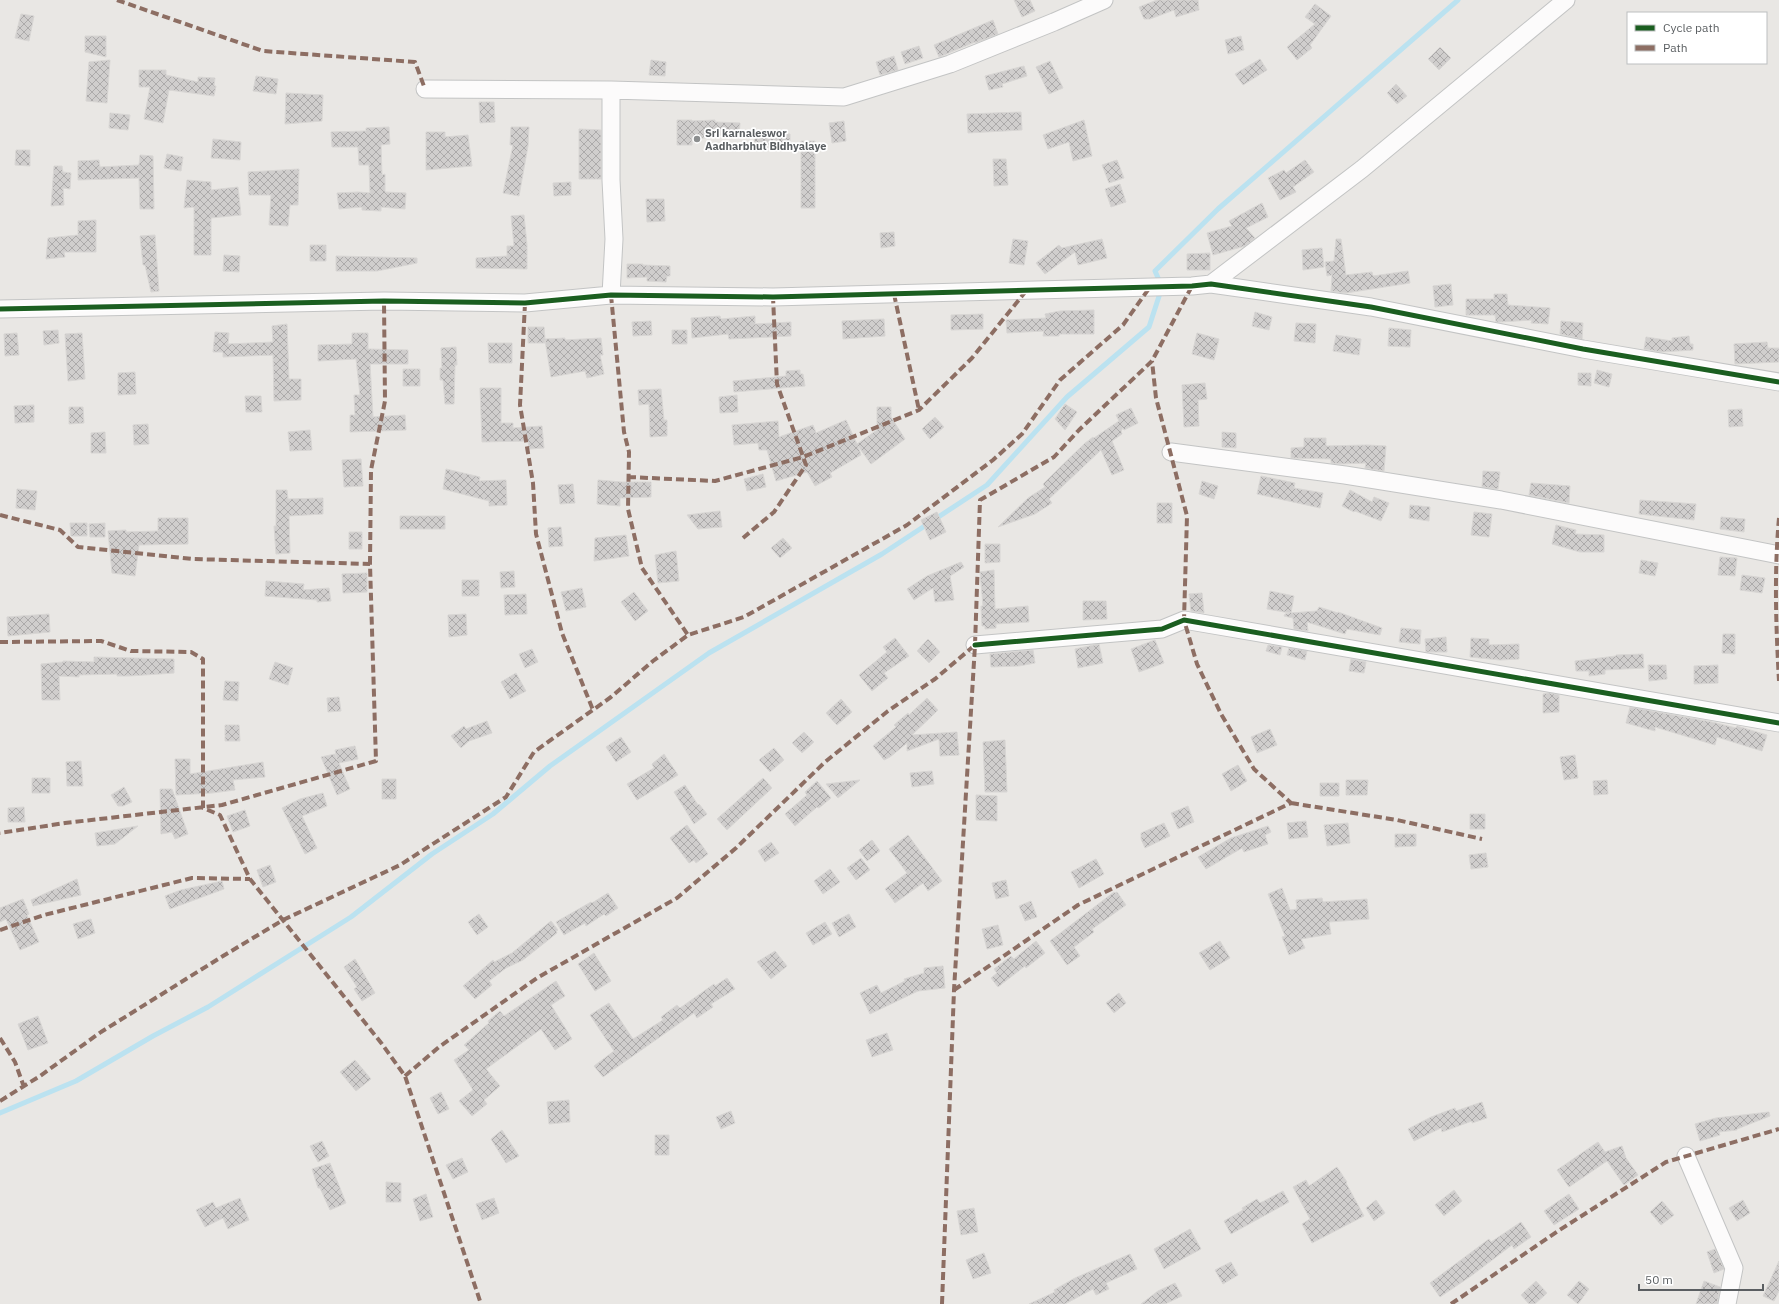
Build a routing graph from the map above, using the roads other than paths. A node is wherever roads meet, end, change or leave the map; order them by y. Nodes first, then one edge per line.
1 (1104, 0) edge
2 (1566, 0) edge
3 (425, 89) dead end
4 (611, 90) junction
5 (1211, 284) junction
6 (611, 295) junction
7 (0, 309) edge
8 (1779, 382) edge
9 (1171, 452) dead end
10 (1779, 556) edge
11 (976, 645) dead end
12 (1779, 723) edge
13 (1686, 1156) dead end
14 (1727, 1304) edge

1 - 4 street
2 - 5 street
3 - 4 street
4 - 6 street
5 - 6 street
5 - 8 street
6 - 7 street
9 - 10 street
11 - 12 street
13 - 14 street

